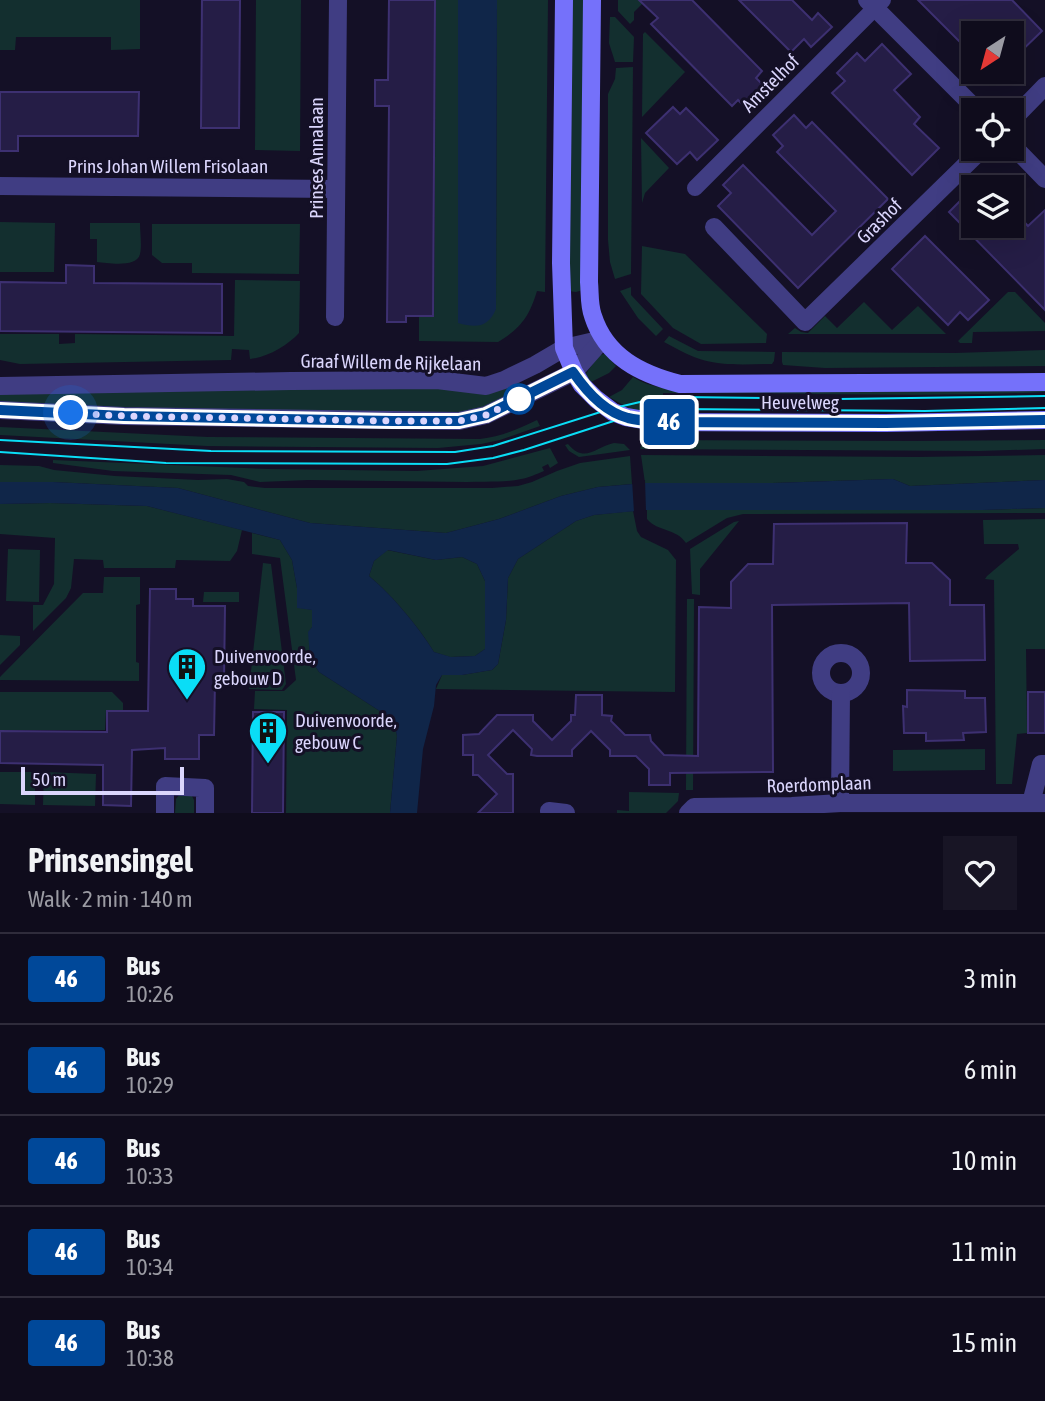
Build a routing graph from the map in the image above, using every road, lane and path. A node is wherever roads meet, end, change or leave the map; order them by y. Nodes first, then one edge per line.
1 (338, 0) edge
2 (564, 0) edge
3 (592, 0) edge
4 (875, 3) edge
5 (1045, 86) edge
6 (966, 98) edge
7 (1024, 108) edge
8 (1024, 157) edge
9 (970, 161) edge
10 (1045, 179) edge
11 (0, 186) edge
12 (695, 188) dead end
13 (336, 189) junction
14 (713, 227) dead end
15 (335, 317) dead end
16 (603, 339) junction
17 (564, 348) junction
18 (573, 372) junction
19 (1045, 382) edge
20 (0, 386) edge
21 (0, 410) edge
22 (1045, 420) edge
23 (841, 694) dead end
24 (1045, 764) edge
25 (840, 803) junction
26 (1038, 803) edge
27 (953, 808) edge
28 (165, 813) edge
29 (205, 813) edge
30 (688, 813) edge

1 - 13 street, Prinses Annalaan
2 - 17 main road, Heuvelweg
3 - 16 main road
4 - 6 street, Amstelhof
4 - 12 street, Amstelhof
5 - 7 street
8 - 10 street
9 - 14 street, Grashof
11 - 13 street, Prins Johan Willem Frisolaan
13 - 15 street, Prinses Annalaan
16 - 17 street, Graaf Willem de Rijkelaan
16 - 18 street
16 - 19 main road, Heuvelweg
17 - 18 main road, Heuvelweg
17 - 20 street, Graaf Willem de Rijkelaan
18 - 21 street
18 - 22 main road, Heuvelweg
23 - 25 street
24 - 26 street
25 - 27 street, Roerdomplaan
25 - 30 street, Roerdomplaan
26 - 27 street, Roerdomplaan
28 - 29 street

